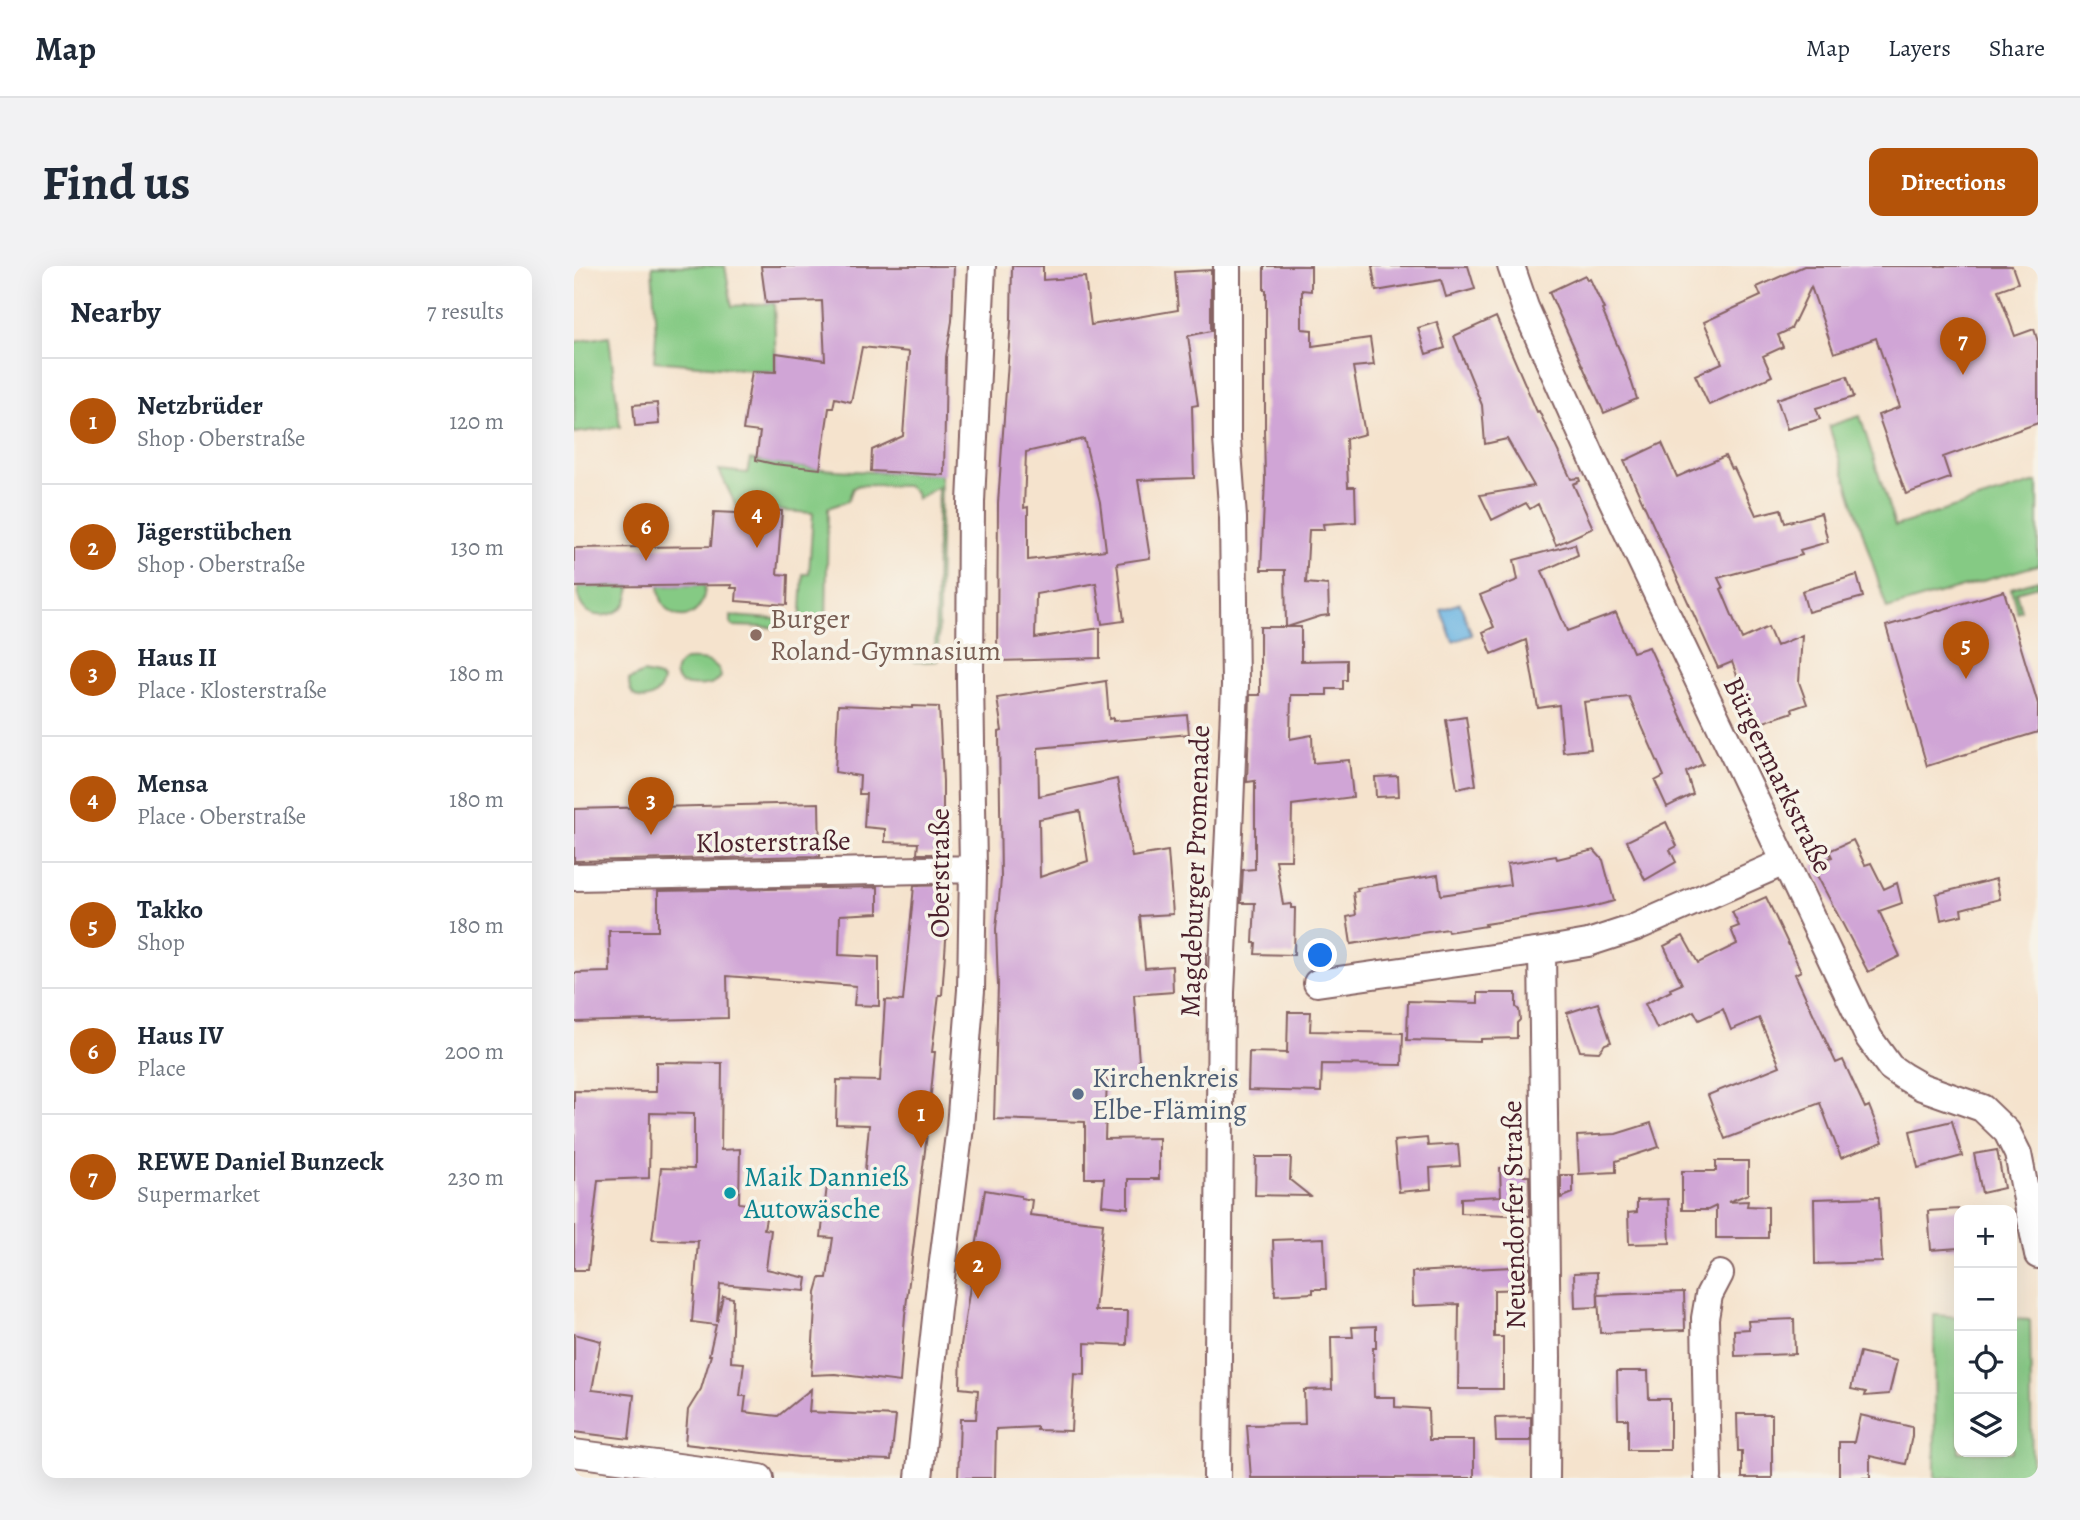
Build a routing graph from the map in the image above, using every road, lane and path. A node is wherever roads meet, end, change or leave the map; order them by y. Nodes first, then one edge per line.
1 (982, 266) edge
2 (1227, 266) edge
3 (1511, 266) edge
4 (1784, 862) junction
5 (973, 869) junction
6 (574, 877) edge
7 (1542, 951) junction
8 (1317, 983) dead end
9 (2038, 1255) edge
10 (1720, 1274) dead end
11 (574, 1453) edge
12 (760, 1478) edge
13 (919, 1478) edge
14 (1217, 1478) edge
15 (1546, 1478) edge
16 (1707, 1478) edge

1 - 5 street, Oberstraße
2 - 14 street, Magdeburger Promenade
3 - 4 street, Bürgermarkstraße
4 - 7 street
4 - 9 street, Bürgermarkstraße
5 - 6 street, Klosterstraße
5 - 13 street, Oberstraße
7 - 8 street
7 - 15 street, Neuendorfer Straße
10 - 16 street
11 - 12 street

